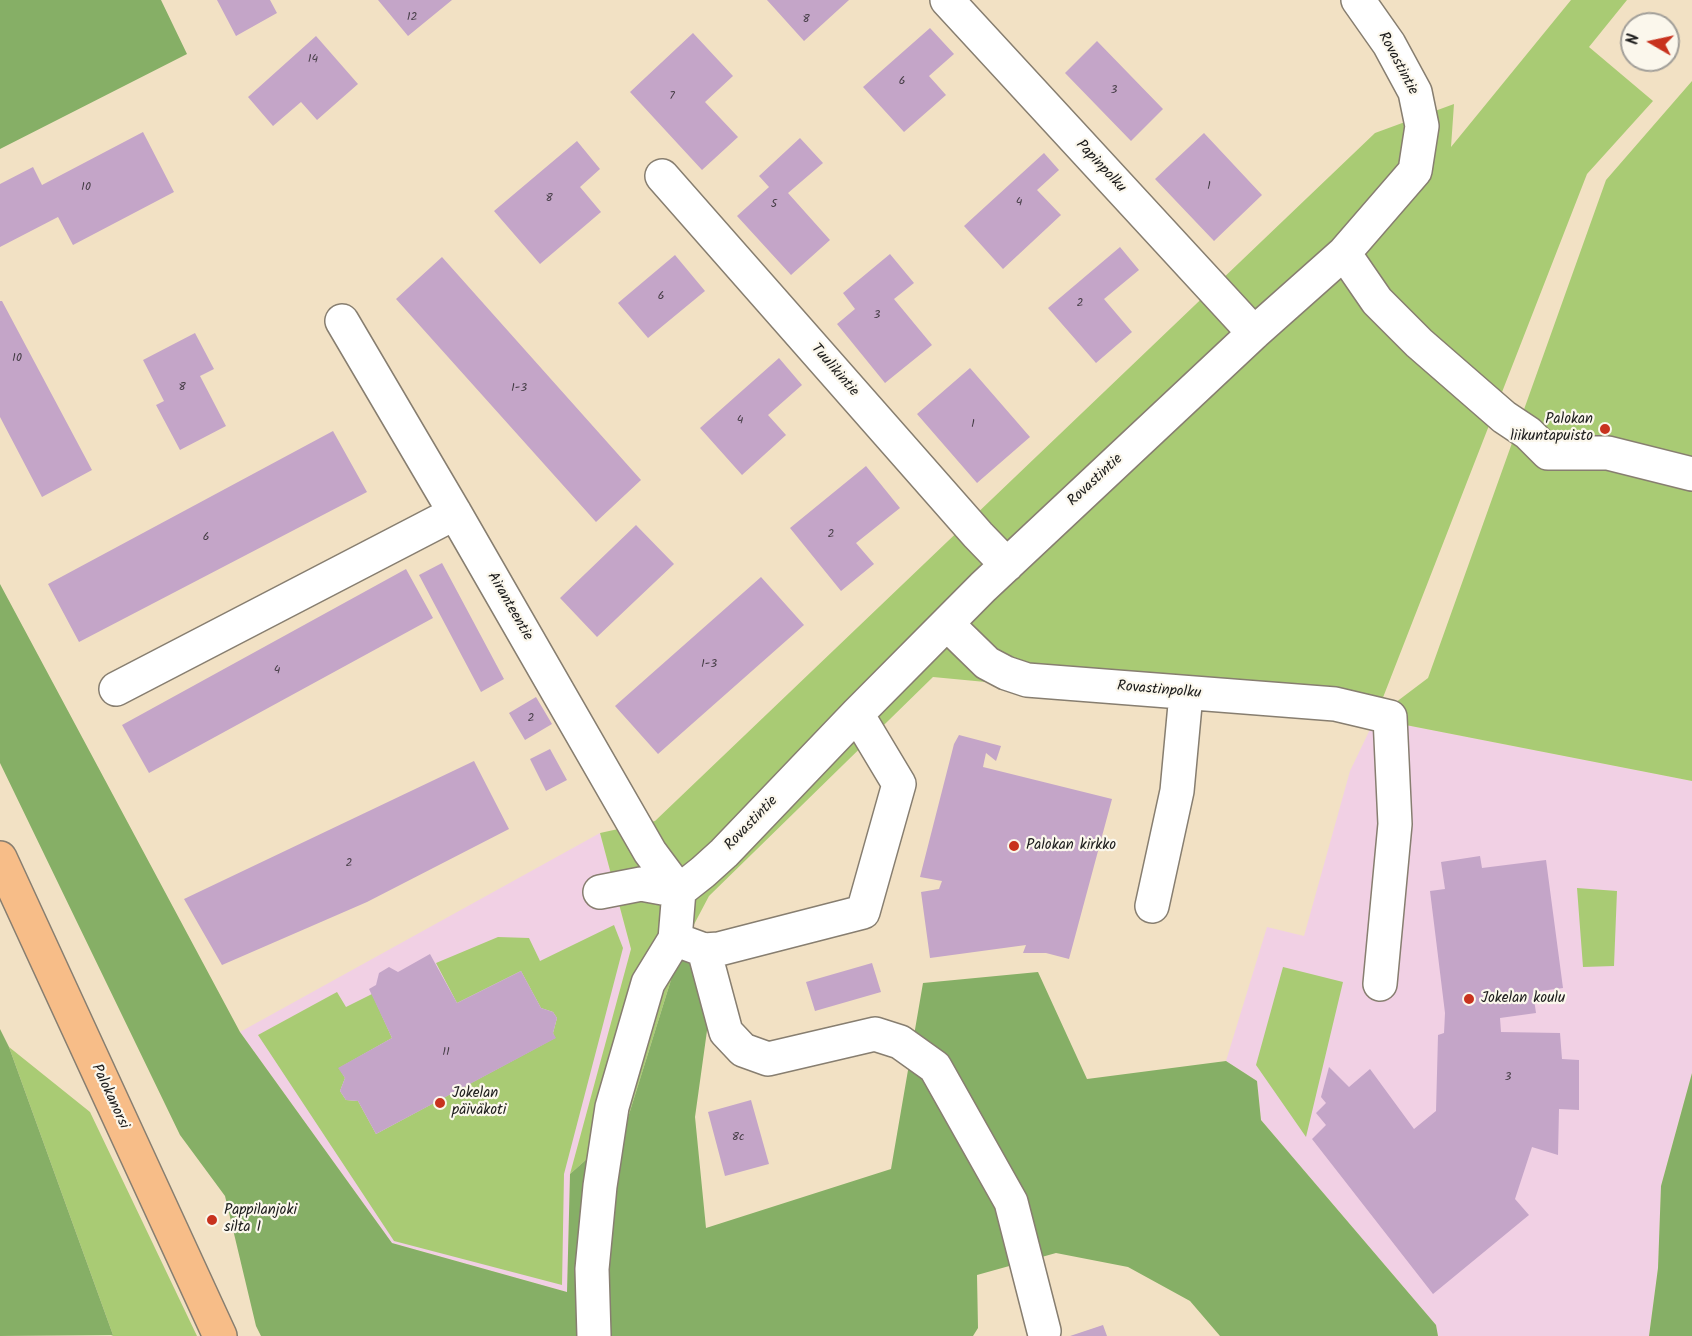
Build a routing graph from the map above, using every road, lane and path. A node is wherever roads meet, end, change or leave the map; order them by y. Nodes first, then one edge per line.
1 (946, 0) edge
2 (1358, 0) edge
3 (662, 176) dead end
4 (1344, 253) junction
5 (342, 321) dead end
6 (1254, 333) junction
7 (1692, 474) edge
8 (455, 513) junction
9 (1007, 565) junction
10 (947, 624) junction
11 (116, 689) dead end
12 (1186, 694) junction
13 (857, 714) junction
14 (0, 858) edge
15 (679, 891) junction
16 (600, 892) dead end
17 (1152, 906) dead end
18 (689, 944) junction
19 (1380, 984) dead end
20 (1044, 1331) dead end
21 (220, 1336) edge
22 (594, 1336) edge

1 - 6 street, Papinpolku
2 - 4 street, Rovastintie
3 - 9 street, Tuulikintie
4 - 6 street, Rovastintie
4 - 7 street
5 - 8 street, Airanteentie
6 - 9 street, Rovastintie
8 - 11 street
8 - 15 street, Airanteentie
9 - 10 street, Rovastintie
10 - 12 street, Rovastinpolku
10 - 13 street, Rovastintie
12 - 17 street
12 - 19 street, Rovastinpolku
13 - 15 street, Rovastintie
13 - 18 street
14 - 21 main road, Palokanorsi
15 - 16 street
15 - 18 street
18 - 20 street
18 - 22 street

